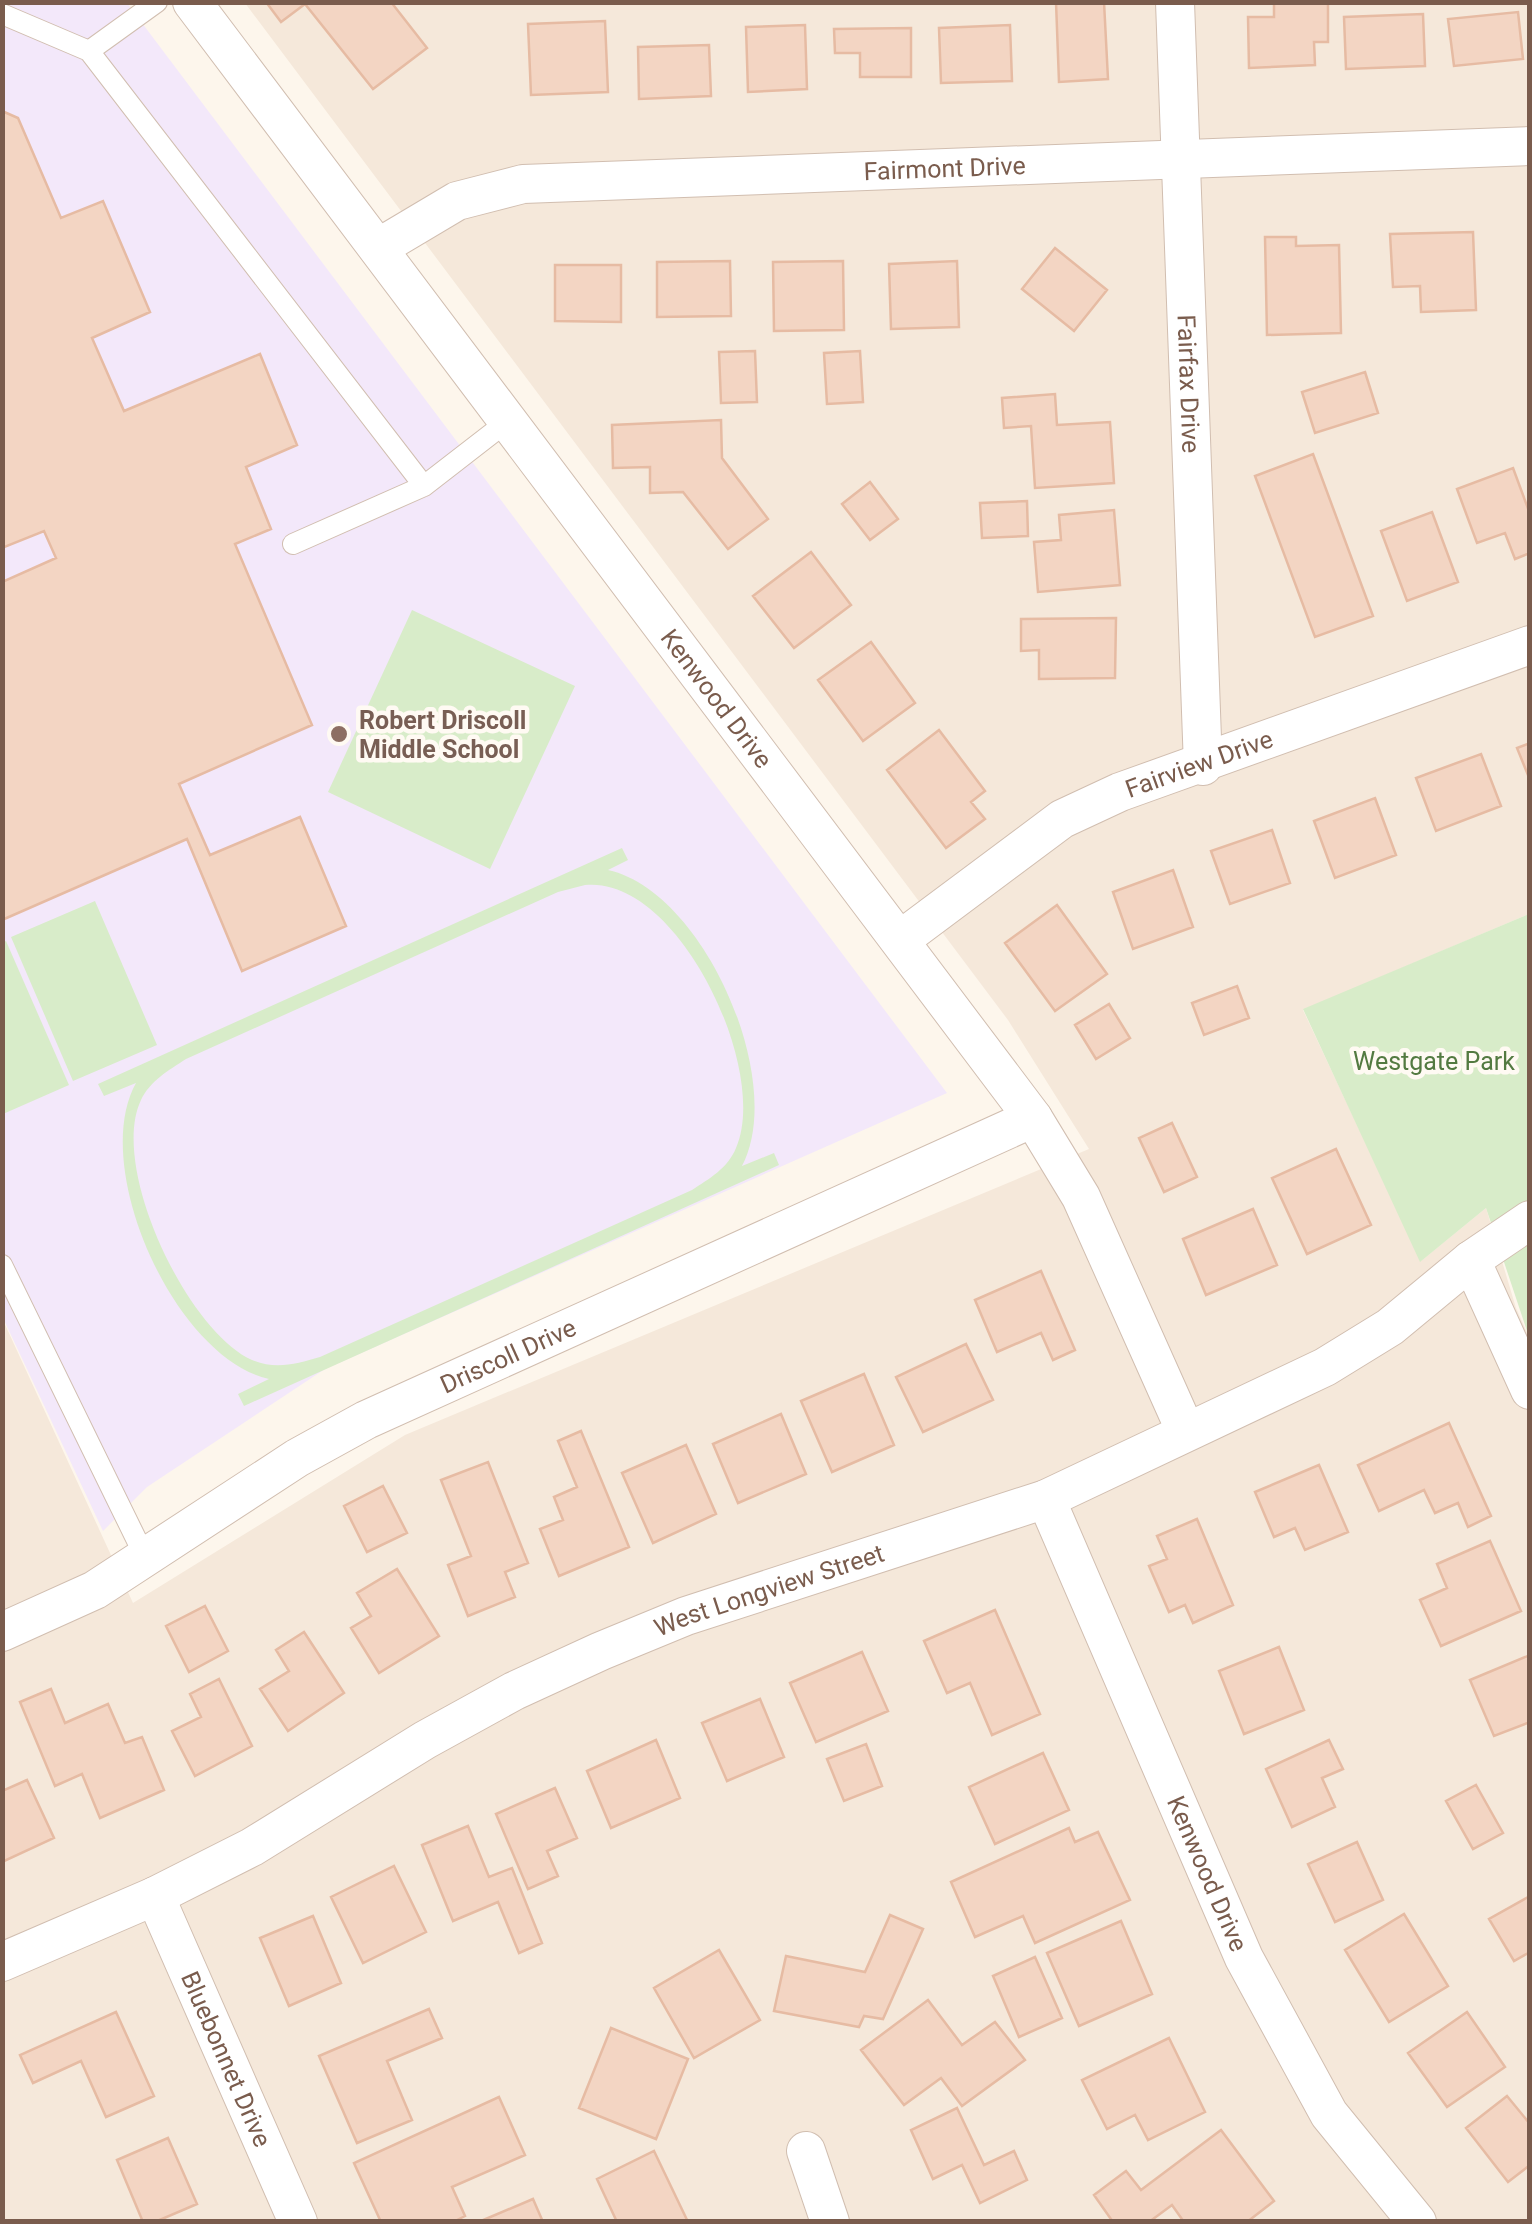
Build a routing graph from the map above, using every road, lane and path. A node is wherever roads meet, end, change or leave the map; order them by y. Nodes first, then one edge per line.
1 (156, 2) edge
2 (192, 2) edge
3 (1174, 2) edge
4 (2, 14) edge
5 (89, 51) junction
6 (1530, 146) edge
7 (1182, 157) junction
8 (378, 248) junction
9 (508, 420) junction
10 (424, 486) junction
11 (293, 544) dead end
12 (1530, 645) edge
13 (1203, 766) junction
14 (900, 940) junction
15 (1033, 1118) junction
16 (1530, 1220) edge
17 (1472, 1260) junction
18 (2, 1266) edge
19 (1530, 1390) edge
20 (1186, 1432) junction
21 (1046, 1499) junction
22 (146, 1560) junction
23 (2, 1632) edge
24 (155, 1896) junction
25 (2, 1962) edge
26 (806, 2152) dead end
27 (298, 2222) edge
28 (830, 2222) edge
29 (1416, 2222) edge

1 - 5 lane
2 - 8 street, Kenwood Drive
3 - 7 street, Fairfax Drive
4 - 5 lane
5 - 10 lane
6 - 7 street, Fairmont Drive
7 - 8 street, Fairmont Drive
7 - 13 street, Fairfax Drive
8 - 9 street, Kenwood Drive
9 - 10 lane
9 - 14 street, Kenwood Drive
10 - 11 lane
12 - 13 street, Fairview Drive
13 - 14 street, Fairview Drive
14 - 15 street, Kenwood Drive
15 - 20 street, Kenwood Drive
15 - 22 street, Driscoll Drive
16 - 17 street, West Longview Street
17 - 19 street
17 - 20 street, West Longview Street
18 - 22 lane
20 - 21 street, West Longview Street
21 - 24 street, West Longview Street
21 - 29 street, Kenwood Drive
22 - 23 street, Driscoll Drive
24 - 25 street, West Longview Street
24 - 27 street, Bluebonnet Drive
26 - 28 street

